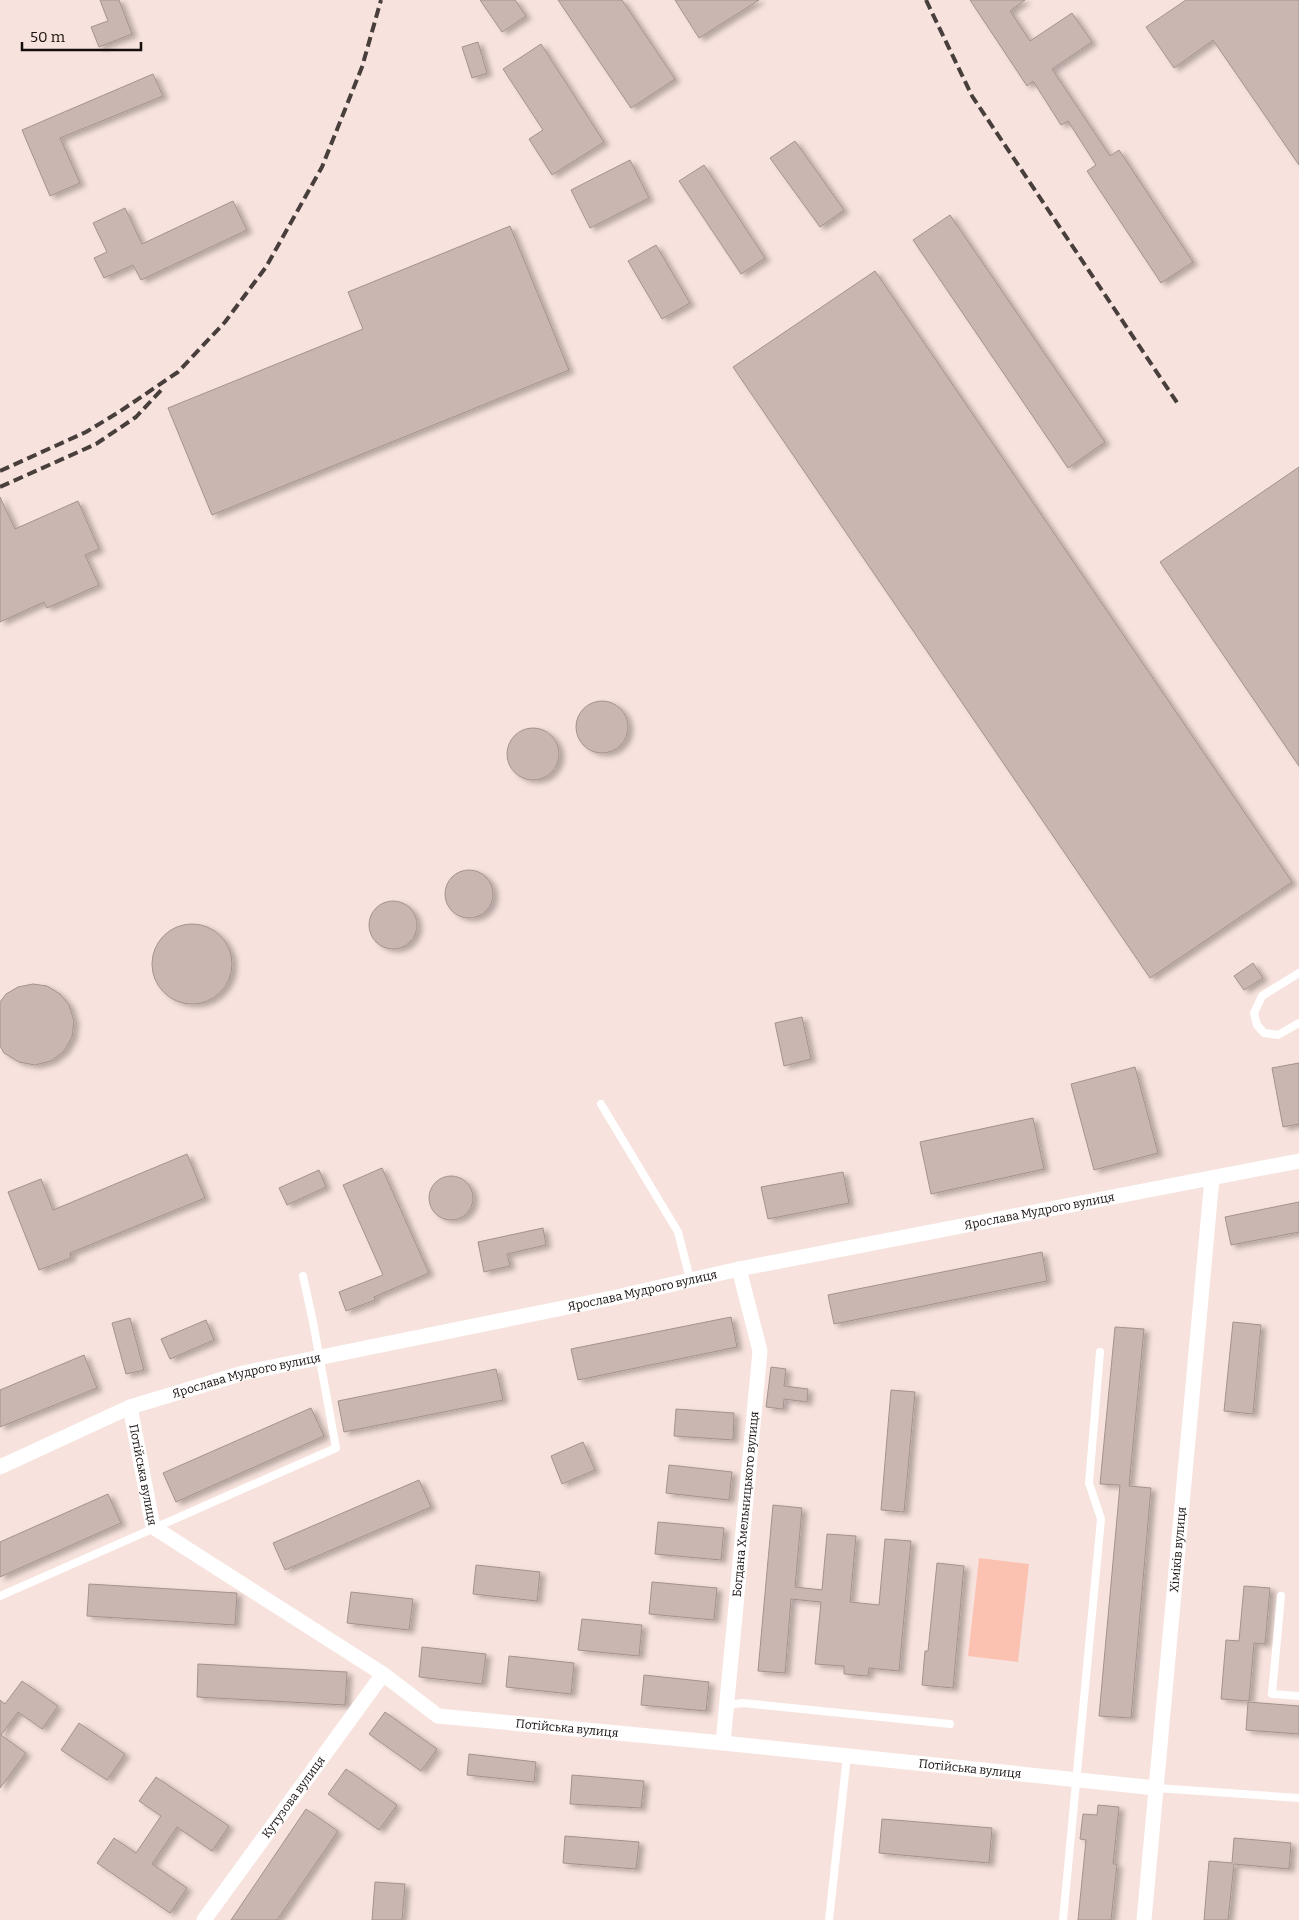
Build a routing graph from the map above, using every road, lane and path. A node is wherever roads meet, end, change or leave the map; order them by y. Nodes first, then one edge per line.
1 (1299, 973) edge
2 (1299, 1023) edge
3 (601, 1104) dead end
4 (1299, 1161) edge
5 (1212, 1178) junction
6 (739, 1269) junction
7 (303, 1276) dead end
8 (690, 1279) junction
9 (1100, 1352) dead end
10 (320, 1358) junction
11 (130, 1407) junction
12 (0, 1466) edge
13 (153, 1528) junction
14 (0, 1596) edge
15 (1281, 1596) dead end
16 (383, 1674) junction
17 (1299, 1696) edge
18 (727, 1705) junction
19 (950, 1724) dead end
20 (723, 1742) junction
21 (847, 1756) junction
22 (1076, 1779) junction
23 (1156, 1788) junction
24 (1299, 1798) edge
25 (204, 1920) edge
26 (830, 1920) edge
27 (1063, 1920) edge
28 (1144, 1920) edge

1 - 2 lane
3 - 8 lane
4 - 5 street, Ярослава Мудрого вулиця
5 - 6 street, Ярослава Мудрого вулиця
5 - 23 street, Хіміків вулиця
6 - 8 street, Ярослава Мудрого вулиця
6 - 18 street, Богдана Хмельницького вулиця
7 - 10 lane
8 - 10 street, Ярослава Мудрого вулиця
9 - 22 lane
10 - 11 street, Ярослава Мудрого вулиця
10 - 13 lane
11 - 12 street, Ярослава Мудрого вулиця
11 - 13 street, Потійська вулиця
13 - 14 lane
13 - 16 street, Потійська вулиця
15 - 17 lane
16 - 20 street, Потійська вулиця
16 - 25 street, Кутузова вулиця
18 - 19 lane
18 - 20 street, Богдана Хмельницького вулиця
20 - 21 street, Потійська вулиця
21 - 22 street, Потійська вулиця
21 - 26 lane
22 - 23 street, Потійська вулиця
22 - 27 lane
23 - 24 lane
23 - 28 street, Хіміків вулиця

